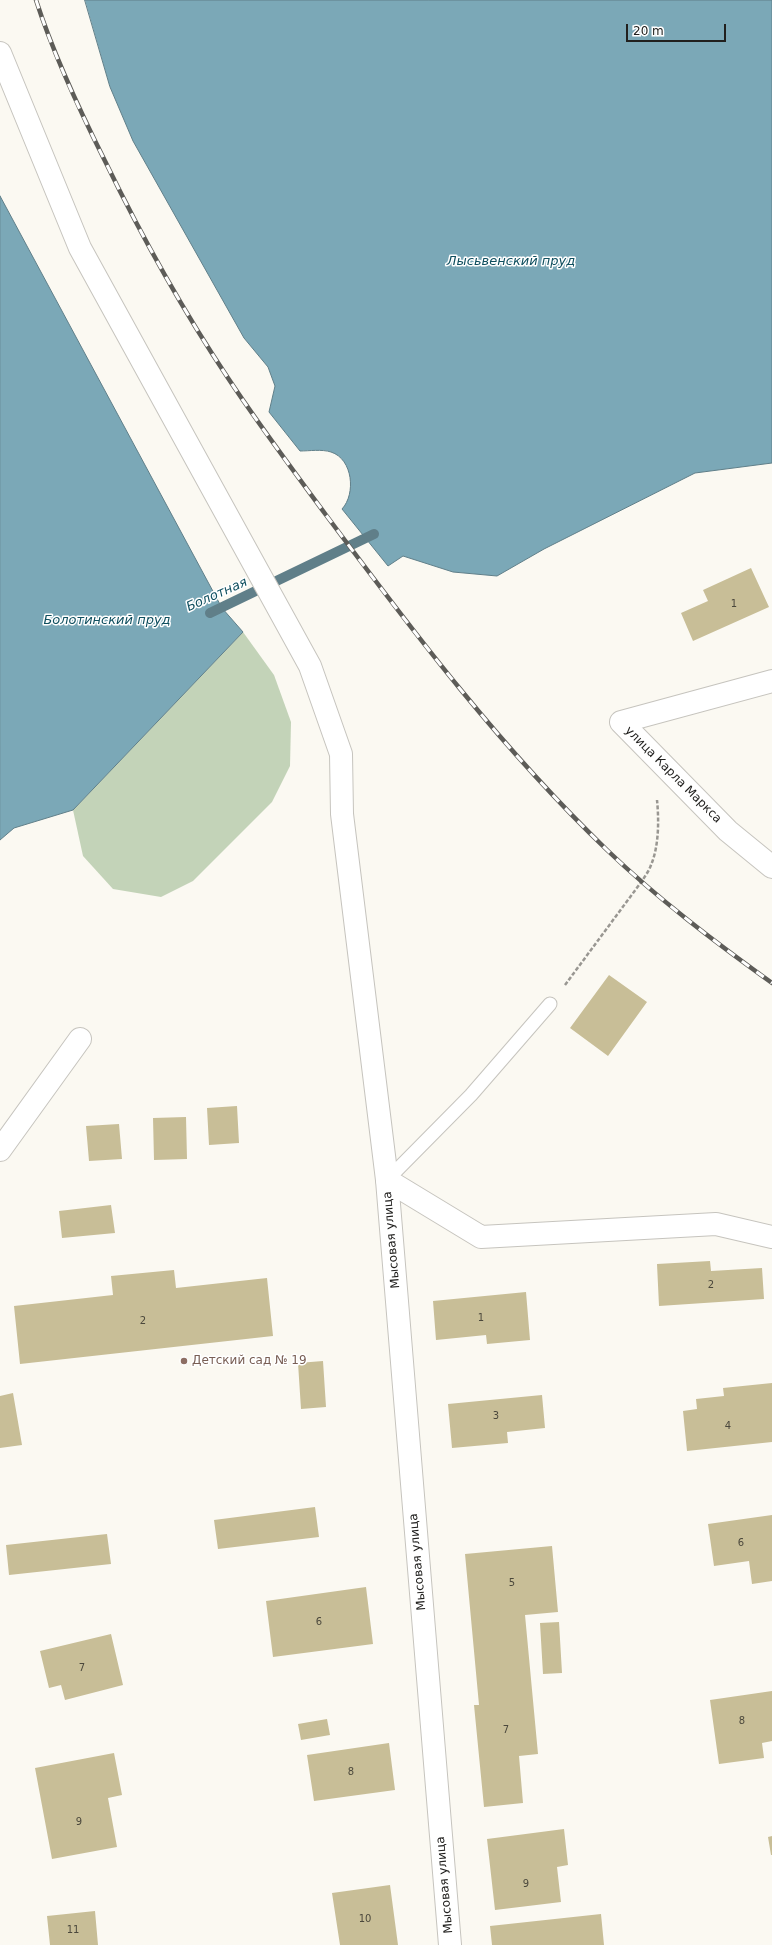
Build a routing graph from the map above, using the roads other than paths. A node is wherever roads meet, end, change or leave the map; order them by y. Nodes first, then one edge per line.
1 (0, 53) edge
2 (772, 681) edge
3 (772, 867) edge
4 (550, 1004) road end
5 (80, 1039) dead end
6 (0, 1150) edge
7 (387, 1180) junction
8 (772, 1237) edge
9 (450, 1945) edge

1 - 7 street, Мысовая улица
2 - 3 street, улица Карла Маркса
4 - 7 lane
5 - 6 street
7 - 8 street
7 - 9 street, Мысовая улица

